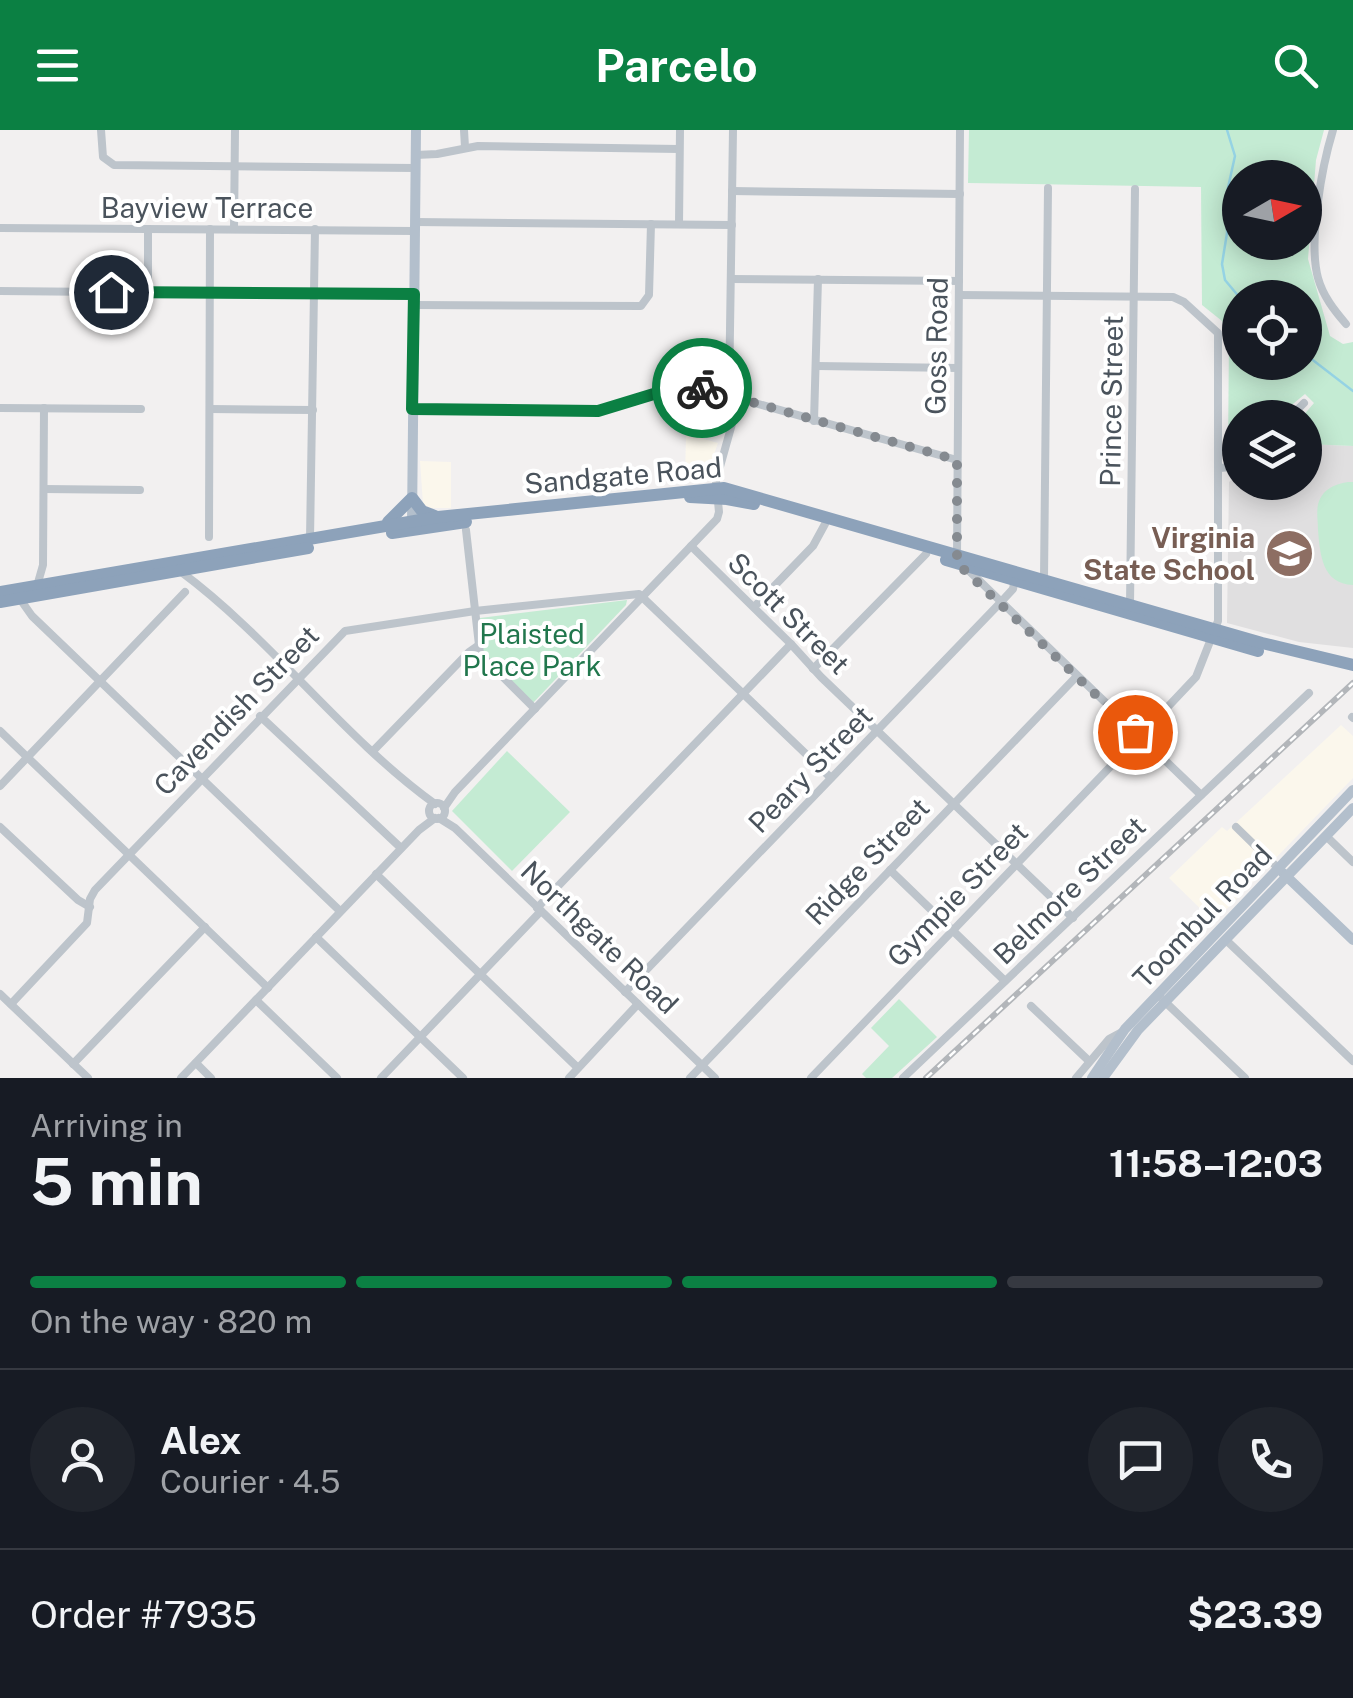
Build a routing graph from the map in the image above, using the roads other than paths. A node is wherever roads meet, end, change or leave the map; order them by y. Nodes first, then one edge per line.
1 (101, 130) edge
2 (235, 130) edge
3 (416, 130) edge
4 (464, 130) edge
5 (680, 130) edge
6 (732, 130) edge
7 (960, 130) edge
8 (1333, 130) edge
9 (466, 147) junction
10 (680, 149) junction
11 (416, 154) junction
12 (234, 166) junction
13 (416, 168) junction
14 (1048, 188) dead end
15 (1135, 189) dead end
16 (732, 191) junction
17 (960, 194) junction
18 (651, 224) junction
19 (679, 224) junction
20 (732, 225) junction
21 (415, 226) junction
22 (0, 228) edge
23 (148, 229) junction
24 (210, 229) junction
25 (234, 230) junction
26 (316, 230) junction
27 (731, 278) junction
28 (818, 279) junction
29 (959, 281) junction
30 (0, 292) edge
31 (148, 293) junction
32 (210, 293) junction
33 (314, 294) junction
34 (958, 295) junction
35 (1047, 295) junction
36 (1134, 296) junction
37 (414, 300) junction
38 (1346, 324) dead end
39 (817, 366) junction
40 (958, 368) junction
41 (734, 398) junction
42 (0, 408) edge
43 (44, 408) junction
44 (210, 409) junction
45 (412, 409) junction
46 (142, 410) dead end
47 (313, 410) junction
48 (814, 421) junction
49 (957, 460) junction
50 (1220, 468) joint
51 (44, 490) junction
52 (140, 490) dead end
53 (717, 493) junction
54 (412, 498) junction
55 (438, 517) junction
56 (825, 524) junction
57 (383, 526) junction
58 (412, 526) junction
59 (466, 530) dead end
60 (209, 537) dead end
61 (310, 539) junction
62 (691, 546) junction
63 (926, 554) junction
64 (958, 560) junction
65 (44, 564) junction
66 (184, 570) junction
67 (96, 575) junction
68 (1016, 575) junction
69 (1044, 579) junction
70 (58, 582) junction
71 (37, 586) junction
72 (0, 592) edge
73 (185, 592) dead end
74 (19, 594) junction
75 (642, 597) junction
76 (0, 602) edge
77 (1001, 602) junction
78 (754, 608) junction
79 (1129, 609) junction
80 (474, 611) junction
81 (1213, 634) junction
82 (791, 644) junction
83 (479, 646) junction
84 (1344, 666) edge
85 (813, 669) junction
86 (1353, 674) edge
87 (1078, 676) junction
88 (298, 677) junction
89 (100, 681) junction
90 (743, 693) junction
91 (1309, 693) dead end
92 (534, 710) junction
93 (260, 716) junction
94 (0, 730) edge
95 (877, 731) junction
96 (1140, 736) junction
97 (374, 750) junction
98 (27, 756) junction
99 (201, 778) junction
100 (832, 778) junction
101 (0, 786) edge
102 (1353, 790) edge
103 (1201, 794) junction
104 (953, 804) junction
105 (1353, 808) edge
106 (437, 811) junction
107 (1236, 827) dead end
108 (0, 828) edge
109 (1326, 836) junction
110 (401, 848) junction
111 (129, 854) junction
112 (1353, 862) edge
113 (1016, 864) junction
114 (890, 870) junction
115 (1283, 873) junction
116 (376, 874) junction
117 (1304, 893) junction
118 (1269, 894) junction
119 (90, 906) junction
120 (539, 910) junction
121 (340, 912) junction
122 (1072, 918) junction
123 (205, 927) junction
124 (953, 931) junction
125 (316, 937) junction
126 (1226, 940) junction
127 (1353, 940) edge
128 (481, 974) junction
129 (1005, 982) junction
130 (268, 988) junction
131 (625, 992) junction
132 (0, 994) edge
133 (1162, 999) junction
134 (256, 1000) junction
135 (10, 1004) junction
136 (638, 1004) junction
137 (1031, 1006) dead end
138 (1125, 1030) junction
139 (421, 1037) junction
140 (1353, 1061) edge
141 (1088, 1062) junction
142 (196, 1063) junction
143 (73, 1064) junction
144 (702, 1066) junction
145 (578, 1068) junction
146 (88, 1078) edge
147 (181, 1078) edge
148 (211, 1078) edge
149 (337, 1078) edge
150 (381, 1078) edge
151 (463, 1078) edge
152 (569, 1078) edge
153 (690, 1078) edge
154 (715, 1078) edge
155 (812, 1078) edge
156 (903, 1078) edge
157 (1076, 1078) edge
158 (1092, 1078) edge
159 (1103, 1078) edge
160 (1244, 1078) edge

1 - 12 street
2 - 12 street
3 - 11 main road
4 - 9 street
5 - 10 street
6 - 16 street
7 - 17 street, Goss Road
8 - 38 street
9 - 10 street
9 - 11 street
10 - 19 street
11 - 13 main road
12 - 13 street
12 - 25 street
13 - 21 main road
14 - 35 street
15 - 36 street, Prince Street
16 - 17 street
16 - 20 street
17 - 29 street, Goss Road
18 - 19 street, Bayview Terrace
18 - 21 street, Bayview Terrace
18 - 37 street
19 - 20 street, Bayview Terrace
20 - 27 street
21 - 26 street, Bayview Terrace
21 - 37 main road
22 - 23 street, Bayview Terrace
23 - 24 street, Bayview Terrace
23 - 31 street
24 - 25 street, Bayview Terrace
24 - 32 street
25 - 26 street, Bayview Terrace
26 - 33 street
27 - 28 street
27 - 41 street
28 - 29 street
28 - 39 street
29 - 34 street, Goss Road
30 - 31 street
31 - 32 street
32 - 33 street
32 - 44 street
33 - 37 street
33 - 47 street
34 - 35 street
34 - 40 street, Goss Road
35 - 36 street
35 - 69 street
36 - 50 street, Gympie Street
36 - 79 street, Prince Street
37 - 45 main road
39 - 40 street
39 - 48 street
40 - 49 street, Goss Road
41 - 45 street
41 - 48 street
41 - 53 street
42 - 43 street
43 - 46 street
43 - 51 street
44 - 47 street
44 - 60 street
45 - 54 main road
47 - 61 street
48 - 49 street
49 - 64 street, Goss Road
50 - 81 street, Gympie Street
51 - 52 street
51 - 65 street
53 - 55 highway, Sandgate Road
53 - 56 highway, Sandgate Road
53 - 58 highway, Sandgate Road
53 - 62 street
53 - 64 highway, Sandgate Road
54 - 55 highway
54 - 57 highway
54 - 58 main road
55 - 58 highway, Sandgate Road
56 - 63 highway, Sandgate Road
56 - 78 street
57 - 58 highway, Sandgate Road
57 - 61 highway, Sandgate Road
58 - 66 highway, Sandgate Road
59 - 80 street
61 - 67 highway, Sandgate Road
62 - 75 street
62 - 78 street, Scott Street
63 - 64 highway, Sandgate Road
63 - 85 street
64 - 68 highway, Sandgate Road
64 - 77 street
65 - 70 street
65 - 71 street
66 - 67 street
66 - 74 highway, Sandgate Road
66 - 88 street, Northgate Road
67 - 70 highway, Sandgate Road
68 - 69 highway, Sandgate Road
68 - 77 street, Peary Street
68 - 79 highway, Sandgate Road
69 - 79 highway, Sandgate Road
70 - 71 highway, Sandgate Road
71 - 74 highway, Sandgate Road
72 - 74 highway, Sandgate Road
73 - 89 street
74 - 76 highway, Sandgate Road
74 - 89 street
75 - 80 street, Cavendish Street
75 - 90 street
75 - 92 street
77 - 87 street
77 - 95 street, Peary Street
78 - 82 street, Scott Street
79 - 81 highway, Sandgate Road
80 - 83 street
80 - 88 street, Cavendish Street
81 - 84 highway, Sandgate Road
81 - 96 street, Gympie Street
82 - 85 street, Scott Street
82 - 90 street
83 - 92 street
83 - 97 street
84 - 86 highway, Sandgate Road
85 - 95 street, Scott Street
87 - 96 street
87 - 104 street, Ridge Street
88 - 93 street, Cavendish Street
88 - 97 street, Northgate Road
89 - 98 street
89 - 99 street
90 - 100 street
90 - 120 street
91 - 103 street, Belmore Street
92 - 106 street
93 - 99 street, Cavendish Street
93 - 110 street
94 - 98 street
95 - 100 street, Peary Street
95 - 104 street, Scott Street
96 - 103 street
96 - 113 street, Gympie Street
97 - 106 street, Northgate Road
98 - 101 street
98 - 111 street
99 - 111 street, Cavendish Street
99 - 121 street
100 - 131 street, Peary Street
102 - 115 main road, Toombul Road
103 - 122 street, Belmore Street
104 - 113 street, Scott Street
104 - 114 street, Ridge Street
105 - 109 main road, Toombul Road
106 - 110 street
106 - 120 street, Northgate Road
107 - 115 street
108 - 119 street
109 - 112 street
109 - 115 main road, Toombul Road
110 - 116 street
111 - 119 street, Cavendish Street
111 - 123 street
113 - 122 street, Scott Street
113 - 124 street, Gympie Street
114 - 124 street
114 - 144 street, Ridge Street
115 - 117 main road
115 - 118 main road, Toombul Road
115 - 133 main road, Toombul Road
116 - 121 street
116 - 128 street
117 - 118 main road
117 - 127 main road
118 - 126 main road, Toombul Road
119 - 135 street, Cavendish Street
120 - 128 street
120 - 131 street, Northgate Road
121 - 125 street
122 - 129 street, Belmore Street
123 - 130 street
123 - 143 street
124 - 129 street
124 - 155 street, Gympie Street
125 - 130 street
125 - 139 street
126 - 133 main road, Toombul Road
126 - 140 street
128 - 139 street
128 - 145 street
129 - 156 street, Belmore Street
130 - 134 street
131 - 136 street, Northgate Road
132 - 135 street
133 - 138 main road, Toombul Road
133 - 159 main road, Toombul Road
133 - 160 street
134 - 142 street
134 - 149 street
135 - 143 street
136 - 144 street, Northgate Road
136 - 145 street
137 - 141 street
138 - 141 street
138 - 158 main road, Toombul Road
139 - 150 street
139 - 151 street
141 - 157 street
142 - 147 street
142 - 148 street
143 - 146 street
144 - 153 street, Ridge Street
144 - 154 street, Northgate Road
145 - 152 street

